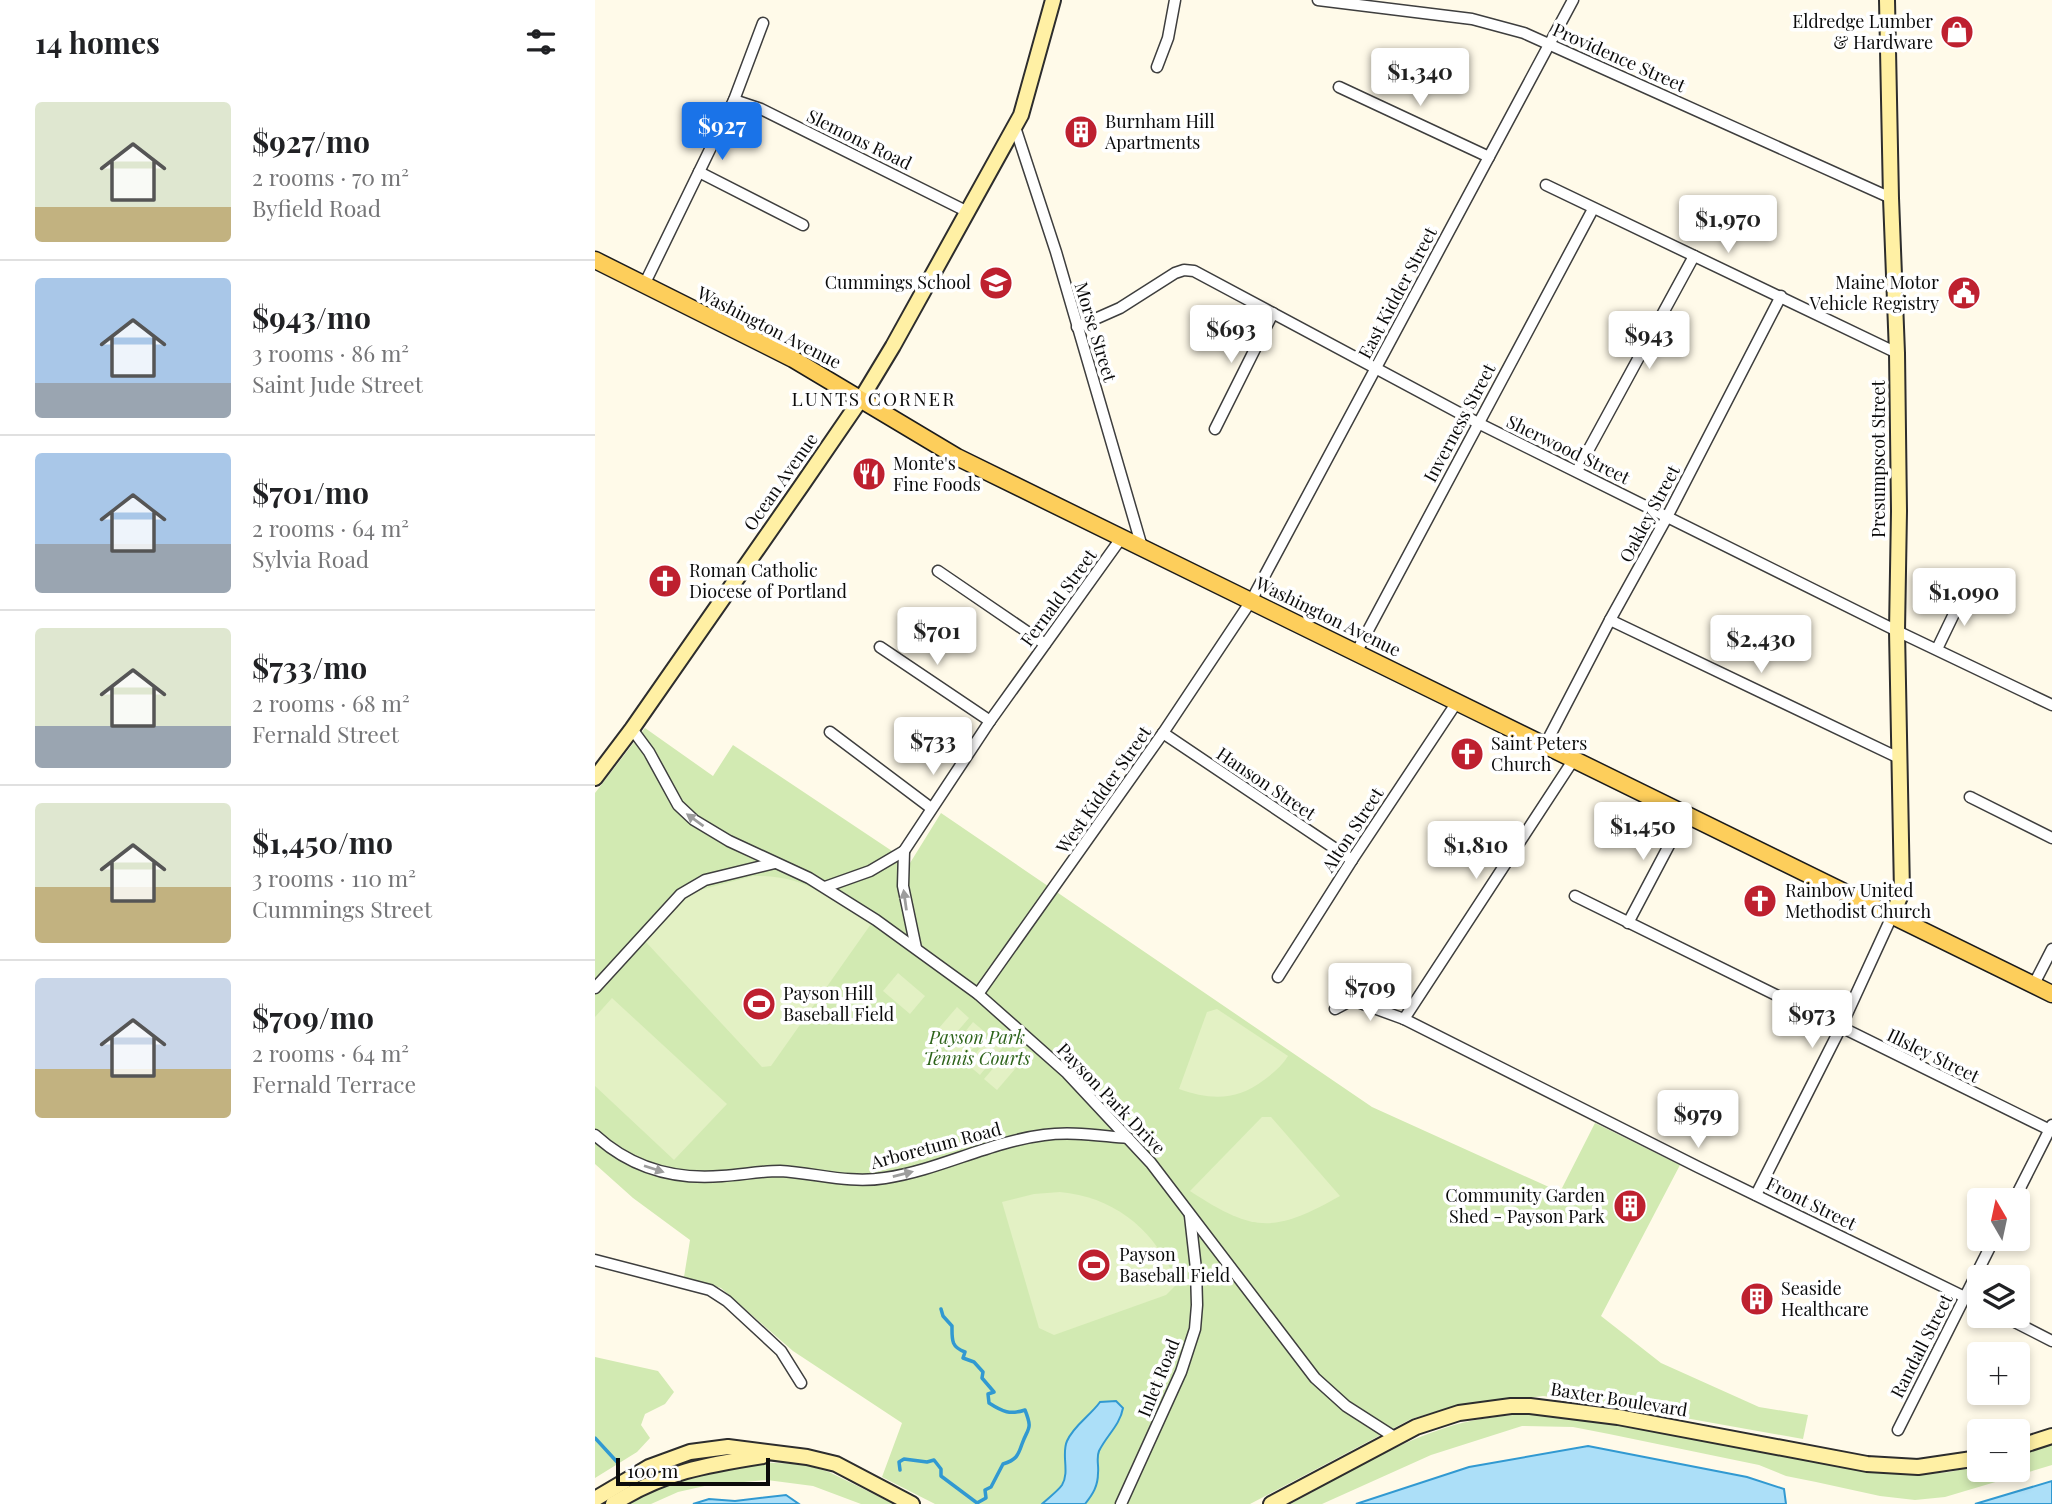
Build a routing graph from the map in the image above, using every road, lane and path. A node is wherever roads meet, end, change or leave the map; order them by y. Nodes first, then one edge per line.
1 (1053, 0) edge
2 (1175, 0) edge
3 (1318, 0) edge
4 (1573, 0) edge
5 (1887, 0) edge
6 (763, 23) dead end
7 (1550, 44) junction
8 (1157, 67) dead end
9 (1339, 87) dead end
10 (734, 100) junction
11 (1014, 127) junction
12 (1489, 157) junction
13 (699, 172) junction
14 (1546, 185) dead end
15 (1891, 198) junction
16 (1593, 209) junction
17 (968, 212) junction
18 (803, 225) dead end
19 (1694, 256) junction
20 (595, 260) edge
21 (644, 285) junction
22 (1781, 296) junction
23 (1273, 313) junction
24 (1077, 327) junction
25 (1897, 353) junction
26 (1376, 367) junction
27 (861, 399) junction
28 (1478, 423) junction
29 (1215, 429) dead end
30 (1577, 471) junction
31 (1667, 517) junction
32 (1122, 537) junction
33 (1142, 547) junction
34 (938, 571) dead end
35 (1964, 593) dead end
36 (1251, 601) junction
37 (1610, 620) junction
38 (1897, 631) junction
39 (1045, 644) junction
40 (880, 647) dead end
41 (1937, 649) junction
42 (1356, 653) junction
43 (1457, 702) junction
44 (2052, 705) edge
45 (991, 721) junction
46 (632, 730) junction
47 (830, 732) dead end
48 (1163, 733) junction
49 (1545, 745) junction
50 (1899, 758) junction
51 (1574, 759) junction
52 (597, 772) edge
53 (1970, 797) dead end
54 (931, 808) junction
55 (1685, 815) junction
56 (2052, 838) edge
57 (904, 851) junction
58 (1352, 860) junction
59 (776, 863) junction
60 (825, 887) junction
61 (1575, 897) dead end
62 (1892, 916) junction
63 (1628, 923) junction
64 (916, 948) junction
65 (2052, 949) edge
66 (1279, 977) dead end
67 (2034, 984) junction
68 (595, 988) edge
69 (2052, 994) edge
70 (978, 995) junction
71 (1335, 1009) dead end
72 (1404, 1019) junction
73 (1841, 1027) junction
74 (2051, 1128) edge
75 (595, 1135) edge
76 (1128, 1138) junction
77 (2020, 1188) edge
78 (1756, 1195) junction
79 (1190, 1216) junction
80 (1988, 1251) edge
81 (595, 1260) edge
82 (1965, 1297) junction
83 (2028, 1328) edge
84 (2052, 1340) edge
85 (800, 1383) dead end
86 (1898, 1430) dead end
87 (2052, 1436) edge
88 (1396, 1438) junction
89 (2030, 1443) edge
90 (782, 1454) junction
91 (1967, 1460) edge
92 (595, 1499) edge
93 (613, 1504) edge
94 (912, 1504) edge
95 (1121, 1504) edge
96 (1271, 1504) edge

1 - 11 street, Ocean Avenue
2 - 8 street
3 - 7 street, Providence Street
4 - 7 street, East Kidder Street
5 - 15 street, Presumpscot Street
6 - 10 street
7 - 12 street, East Kidder Street
7 - 15 street, Providence Street
9 - 12 street
10 - 13 street
10 - 17 street, Slemons Road
11 - 17 street, Ocean Avenue
11 - 24 street, Morse Street
12 - 26 street, East Kidder Street
13 - 18 street
13 - 21 street
14 - 16 street
15 - 25 street, Presumpscot Street
16 - 19 street
16 - 28 street, Inverness Street
17 - 27 street, Ocean Avenue
19 - 22 street
19 - 30 street
20 - 21 main road, Washington Avenue
21 - 27 main road, Washington Avenue
22 - 25 street
22 - 31 street, Oakley Street
23 - 24 street, Sherwood Street
23 - 26 street, Sherwood Street
23 - 29 street
24 - 33 street, Morse Street
25 - 38 street, Presumpscot Street
26 - 28 street, Sherwood Street
26 - 36 street, East Kidder Street
27 - 32 main road, Washington Avenue
27 - 46 street, Ocean Avenue
28 - 30 street, Sherwood Street
28 - 42 street, Inverness Street
30 - 31 street, Sherwood Street
31 - 37 street, Oakley Street
31 - 38 street, Sherwood Street
32 - 33 main road, Washington Avenue
32 - 39 street, Fernald Street
33 - 36 main road, Washington Avenue
34 - 39 street
35 - 41 street
36 - 42 main road, Washington Avenue
36 - 48 street, West Kidder Street
37 - 49 street, Oakley Street
37 - 50 street
38 - 41 street, Sherwood Street
38 - 50 street, Presumpscot Street
39 - 45 street, Fernald Street
40 - 45 street
41 - 44 street, Sherwood Street
42 - 43 main road, Washington Avenue
43 - 49 main road, Washington Avenue
43 - 58 street, Alton Street
45 - 54 street, Fernald Street
46 - 52 street, Ocean Avenue
59 -> 46 street, Payson Park Drive
47 - 54 street
48 - 58 street, Hanson Street
48 - 70 street, West Kidder Street
49 - 51 main road, Washington Avenue
50 - 62 street, Presumpscot Street
51 - 55 main road, Washington Avenue
51 - 72 street
53 - 56 street
54 - 57 street, Fernald Street
55 - 62 main road, Washington Avenue
55 - 63 street
57 - 60 street, Fernald Street
64 -> 57 street
58 - 66 street, Alton Street
59 - 60 street, Payson Park Drive
59 - 68 street
60 - 64 street, Payson Park Drive
61 - 63 street, Illsley Street
62 - 67 main road, Washington Avenue
62 - 73 street
63 - 73 street, Illsley Street
64 - 70 street, Payson Park Drive
65 - 67 street
67 - 69 main road, Washington Avenue
70 - 76 street, Payson Park Drive
71 - 72 street, Front Street
72 - 78 street, Front Street
73 - 74 street, Illsley Street
73 - 78 street
74 - 77 street
75 -> 76 street, Arboretum Road
76 - 79 street, Payson Park Drive
78 - 82 street, Front Street
79 - 88 street, Payson Park Drive
79 - 95 street, Inlet Road
80 - 82 street, Randall Street
81 - 85 street
82 - 86 street, Randall Street
83 - 84 street
87 - 89 street
88 - 91 street, Baxter Boulevard
88 - 96 street, Baxter Boulevard
90 - 92 street
90 - 93 street
90 - 94 street

